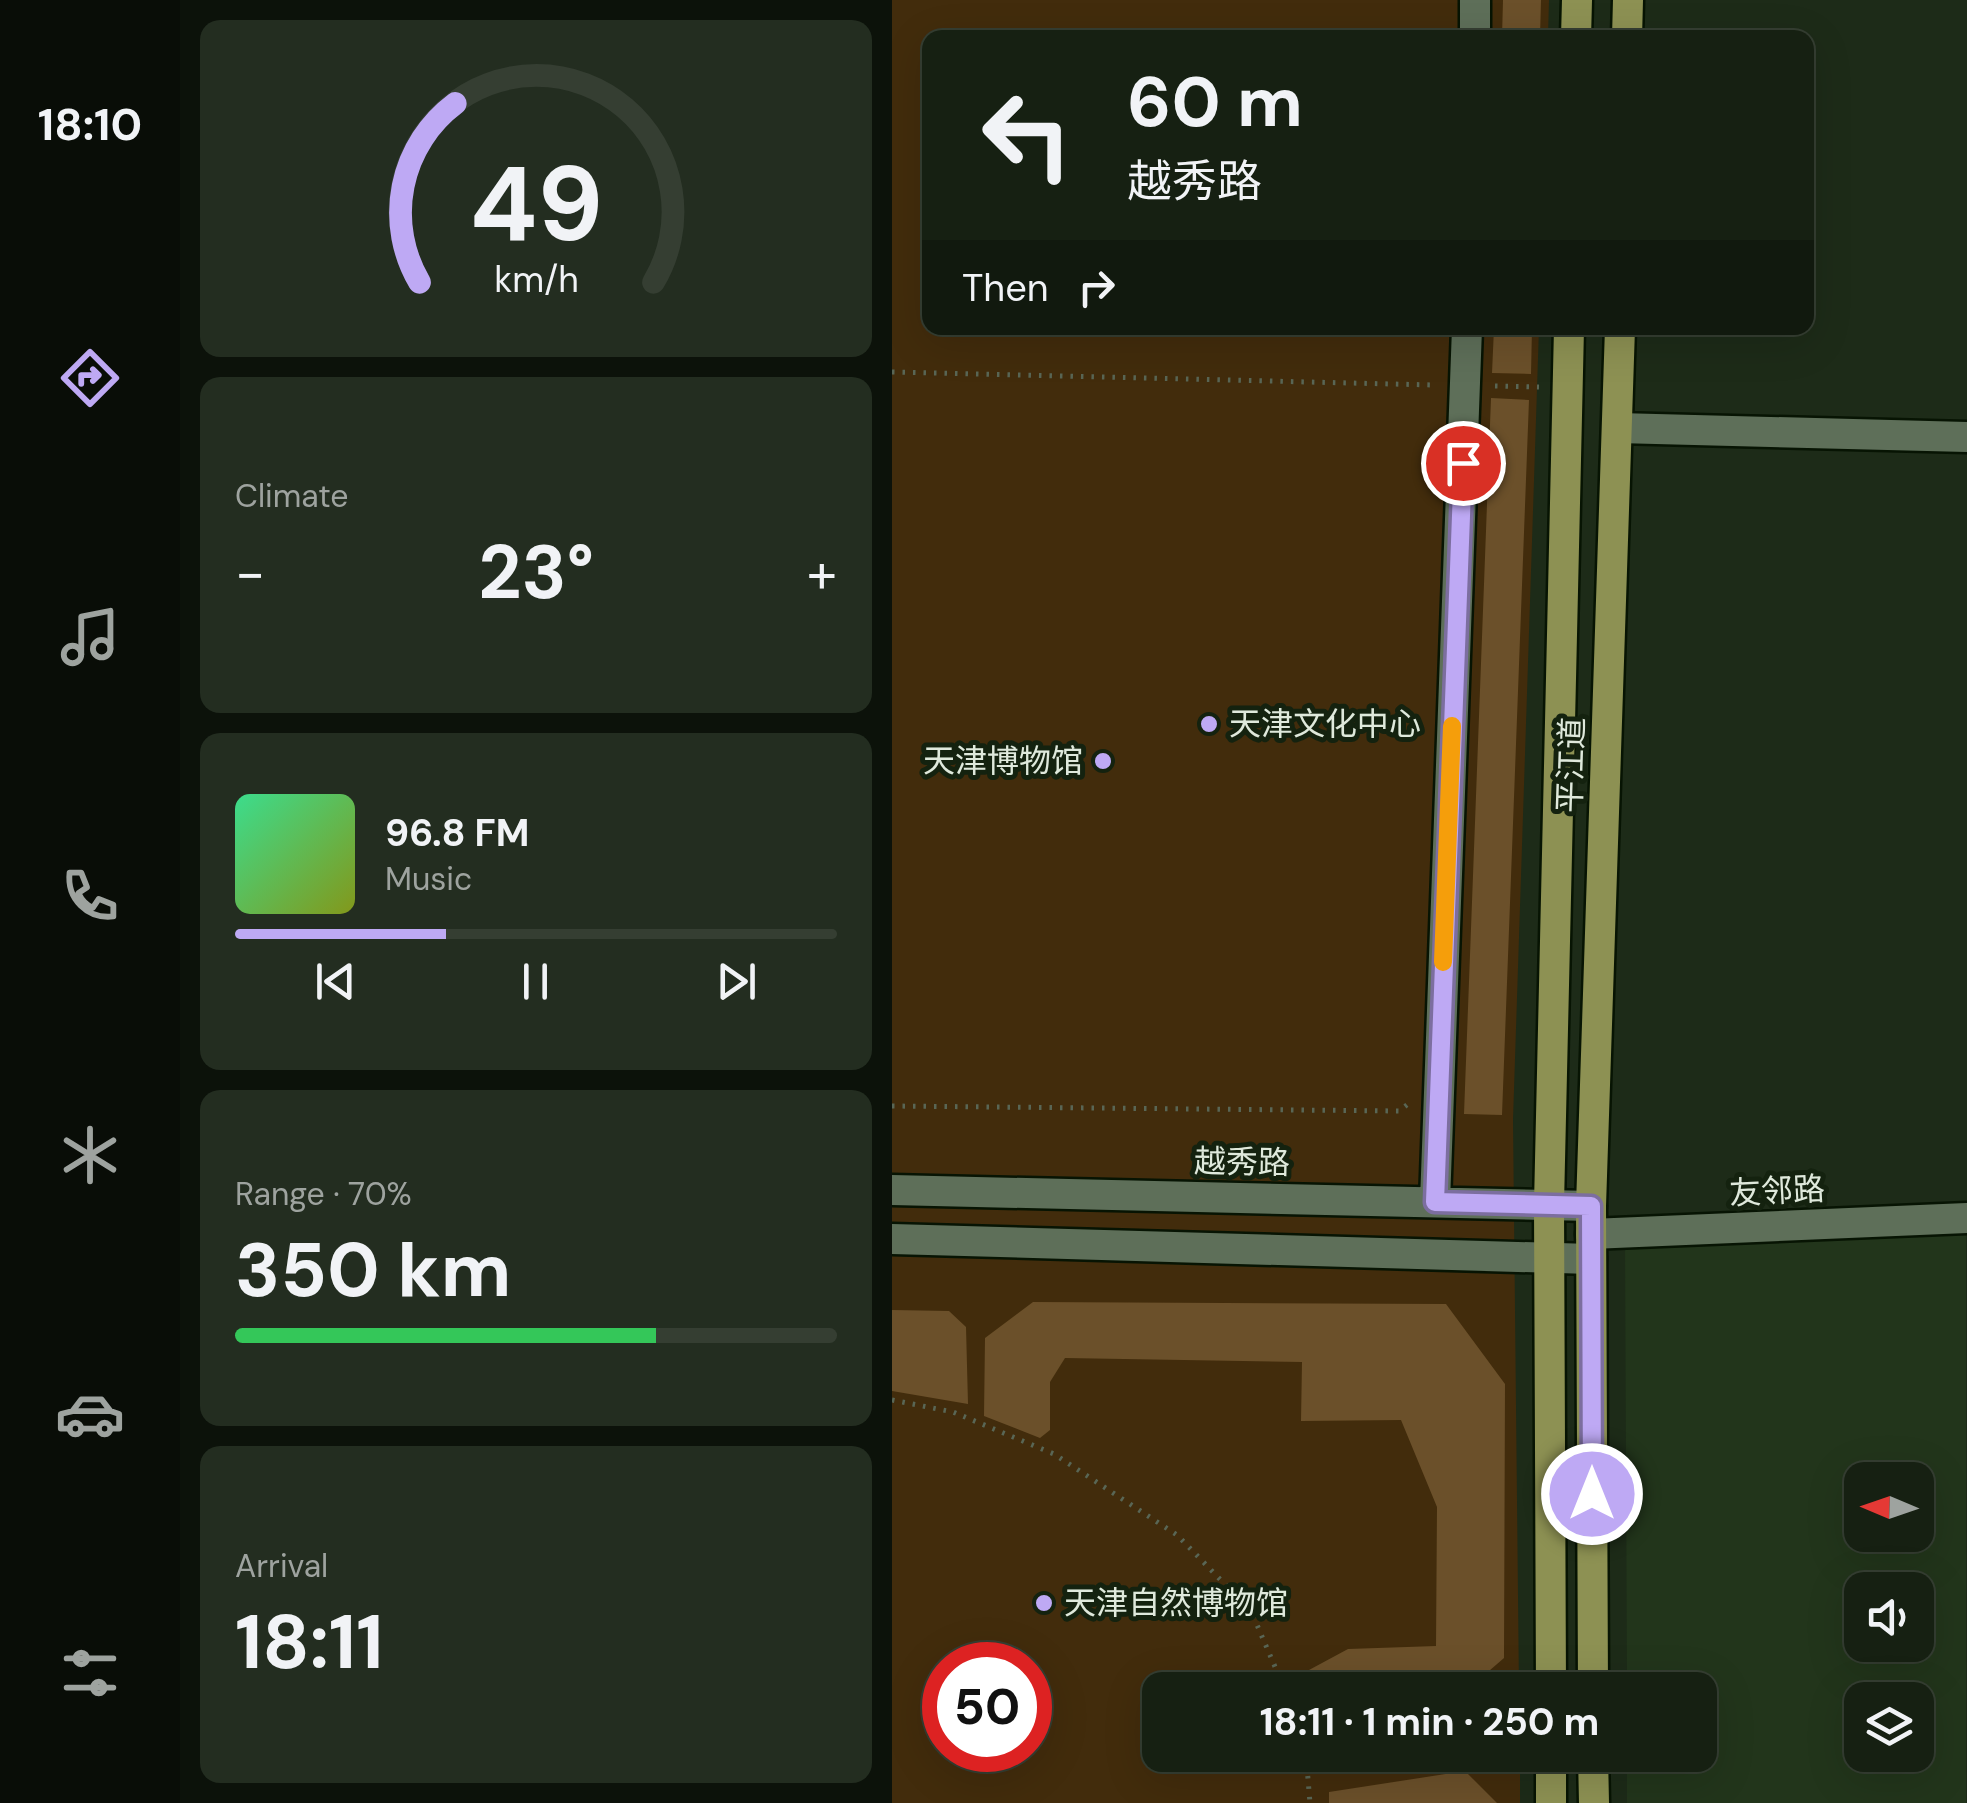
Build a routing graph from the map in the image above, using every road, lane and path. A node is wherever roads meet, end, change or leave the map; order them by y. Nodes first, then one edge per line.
1 (1476, 0) edge
2 (1578, 0) edge
3 (1628, 0) edge
4 (1474, 30) edge
5 (1576, 30) edge
6 (1627, 30) edge
7 (1468, 335) edge
8 (1568, 335) edge
9 (1620, 335) edge
10 (892, 372) edge
11 (1466, 386) junction
12 (1567, 388) junction
13 (1618, 428) junction
14 (1966, 437) edge
15 (1438, 1080) junction
16 (892, 1106) edge
17 (892, 1190) edge
18 (1435, 1202) junction
19 (1549, 1204) junction
20 (1966, 1218) edge
21 (1591, 1233) junction
22 (892, 1239) edge
23 (1549, 1257) junction
24 (892, 1400) edge
25 (1276, 1672) edge
26 (1551, 1672) edge
27 (1593, 1672) edge
28 (1307, 1772) edge
29 (1551, 1772) edge
30 (1593, 1772) edge
31 (1310, 1803) edge
32 (1551, 1803) edge
33 (1594, 1803) edge

1 - 4 street
2 - 5 main road
3 - 6 main road
7 - 11 street
8 - 12 main road, 平江道
9 - 13 main road, 平江道
10 - 11 path
11 - 12 path
11 - 15 street
12 - 19 main road, 平江道
13 - 14 street
13 - 21 main road, 平江道
15 - 16 path
15 - 18 street
17 - 18 street, 越秀路
18 - 19 street, 越秀路
19 - 21 street, 越秀路
19 - 23 main road, 平江道
20 - 21 street, 友邻路
21 - 23 street
21 - 27 main road, 平江道
22 - 23 street
23 - 26 main road, 平江道
24 - 25 path
28 - 31 path
29 - 32 main road
30 - 33 main road

